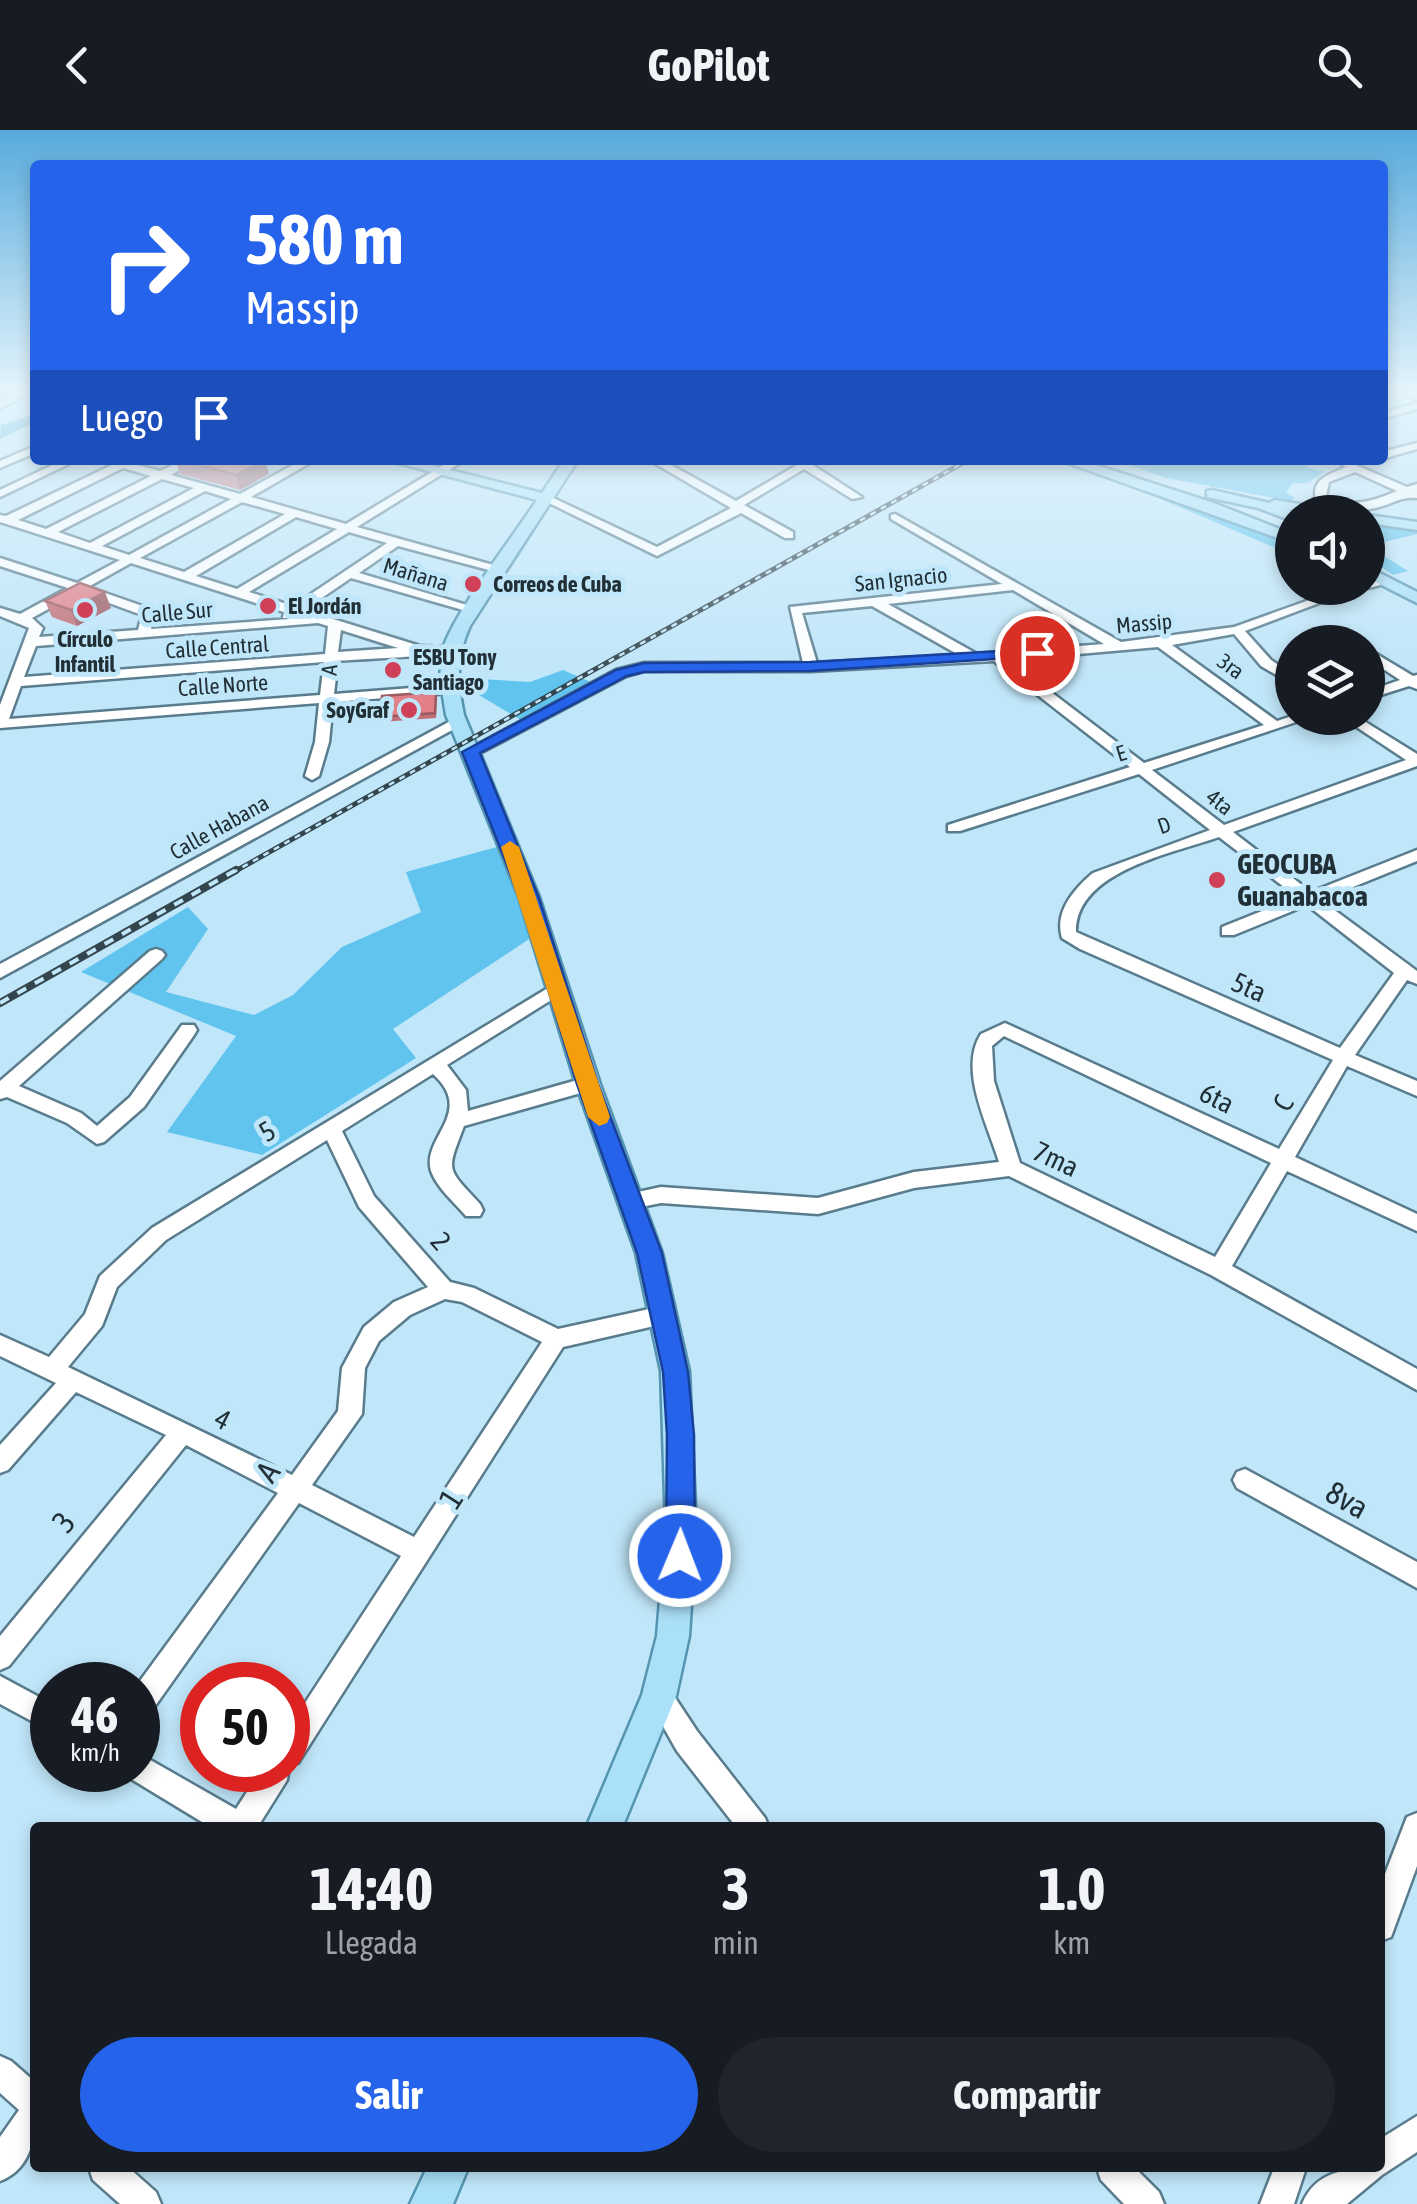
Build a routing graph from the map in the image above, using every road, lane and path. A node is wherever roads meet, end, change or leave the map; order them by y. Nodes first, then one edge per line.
1 (71, 488) edge
2 (137, 488) edge
3 (203, 488) edge
4 (207, 488) edge
5 (260, 488) edge
6 (415, 488) edge
7 (506, 488) edge
8 (552, 488) edge
9 (708, 488) edge
10 (764, 488) edge
11 (841, 488) edge
12 (1153, 488) edge
13 (1182, 488) edge
14 (1413, 491) edge
15 (856, 497) dead end
16 (242, 498) junction
17 (545, 498) junction
18 (1236, 499) junction
19 (1275, 503) edge
20 (1385, 503) edge
21 (1210, 506) junction
22 (737, 507) junction
23 (1275, 511) edge
24 (296, 512) junction
25 (1275, 516) edge
26 (895, 517) dead end
27 (4, 519) edge
28 (1385, 521) edge
29 (1417, 526) edge
30 (353, 527) junction
31 (1275, 532) edge
32 (46, 533) junction
33 (789, 535) dead end
34 (398, 542) junction
35 (91, 547) junction
36 (130, 559) junction
37 (0, 562) edge
38 (500, 571) junction
39 (1417, 572) edge
40 (349, 574) junction
41 (1385, 574) edge
42 (186, 576) junction
43 (1385, 582) edge
44 (78, 587) junction
45 (1011, 587) junction
46 (240, 594) junction
47 (1417, 598) edge
48 (873, 601) junction
49 (1306, 605) edge
50 (294, 611) junction
51 (472, 611) junction
52 (0, 612) edge
53 (22, 619) junction
54 (330, 622) junction
55 (277, 624) junction
56 (1237, 630) junction
57 (143, 635) junction
58 (31, 642) junction
59 (1161, 643) junction
60 (1116, 646) junction
61 (419, 650) junction
62 (450, 651) junction
63 (997, 657) junction
64 (330, 658) junction
65 (974, 658) junction
66 (1385, 663) edge
67 (810, 666) junction
68 (1275, 669) edge
69 (1415, 681) edge
70 (18, 682) junction
71 (450, 689) junction
72 (1385, 690) edge
73 (327, 700) junction
74 (458, 721) junction
75 (0, 724) edge
76 (1275, 726) joint
77 (1376, 735) edge
78 (471, 752) junction
79 (1417, 761) edge
80 (1144, 770) junction
81 (312, 776) dead end
82 (954, 828) dead end
83 (1221, 831) junction
84 (1417, 855) edge
85 (1312, 898) junction
86 (1067, 926) joint
87 (1228, 932) dead end
88 (156, 955) dead end
89 (0, 972) edge
90 (1410, 975) edge
91 (558, 988) junction
92 (188, 1030) dead end
93 (1343, 1058) junction
94 (433, 1064) junction
95 (588, 1084) junction
96 (2, 1090) edge
97 (1417, 1090) edge
98 (456, 1121) junction
99 (330, 1127) junction
100 (1282, 1159) junction
101 (1011, 1168) junction
102 (631, 1201) junction
103 (473, 1210) dead end
104 (1417, 1223) edge
105 (1218, 1269) junction
106 (444, 1290) junction
107 (663, 1315) junction
108 (556, 1339) junction
109 (0, 1345) edge
110 (62, 1376) junction
111 (1417, 1380) edge
112 (183, 1432) junction
113 (0, 1462) edge
114 (1245, 1480) dead end
115 (296, 1490) junction
116 (417, 1551) junction
117 (1417, 1576) edge
118 (0, 1656) edge
119 (160, 1676) edge
120 (0, 1689) edge
121 (659, 1696) junction
122 (30, 1706) edge
123 (310, 1719) edge
124 (160, 1781) edge
125 (262, 1792) edge
126 (230, 1822) edge
127 (244, 1822) edge
128 (606, 1822) edge
129 (751, 1822) edge
130 (1417, 1827) edge
131 (1385, 1913) edge
132 (0, 2072) edge
133 (30, 2099) edge
134 (30, 2123) edge
135 (1417, 2132) edge
136 (1385, 2155) edge
137 (0, 2165) edge
138 (109, 2172) edge
139 (446, 2172) edge
140 (1118, 2172) edge
141 (1288, 2172) edge
142 (1363, 2172) edge
143 (144, 2204) edge
144 (431, 2204) edge
145 (1146, 2204) edge
146 (1276, 2204) edge
147 (1319, 2204) edge

1 - 27 street
2 - 32 street
3 - 35 street
4 - 16 street
5 - 16 street
6 - 30 street
7 - 17 main road
8 - 17 main road
9 - 22 street
10 - 22 street
11 - 15 street
12 - 21 main road
13 - 18 main road
14 - 20 street
16 - 24 street
16 - 36 street
17 - 22 street
17 - 38 main road
18 - 19 main road
18 - 23 main road
21 - 25 main road
21 - 31 main road
22 - 33 street
24 - 30 street
24 - 42 street
26 - 45 street
27 - 32 street
28 - 29 main road
30 - 34 street
30 - 46 street
32 - 35 street
34 - 38 street
34 - 40 street
35 - 36 street
36 - 42 street
36 - 44 street
37 - 44 street
38 - 51 main road
39 - 41 main road
40 - 50 street
40 - 51 street, Mañana
42 - 46 street
43 - 47 main road
44 - 53 street
44 - 57 street
45 - 48 street, San Ignacio
45 - 60 street
46 - 50 street
48 - 65 street
48 - 67 street, San Ignacio
49 - 56 street, Massip
50 - 54 street
50 - 55 street
51 - 62 main road
52 - 53 street
53 - 58 street
54 - 55 street, Calle Sur
54 - 61 street
54 - 64 street, A
55 - 57 street, Calle Sur
56 - 59 street, Massip
56 - 68 street
57 - 58 street, Calle Sur
58 - 70 street
59 - 60 street, Massip
59 - 76 street, 3ra
60 - 63 street, Massip
61 - 62 street
61 - 64 street, Calle Central
62 - 71 main road
63 - 65 street, Massip
63 - 80 street, 4ta
64 - 70 street, Calle Central
64 - 73 street, A
65 - 67 street, Massip
66 - 69 street
67 - 78 street, Massip
69 - 72 street
70 - 75 street
71 - 73 street, Calle Norte
71 - 74 main road
73 - 75 street, Calle Norte
73 - 81 street, A
74 - 78 main road
74 - 89 street, Calle Habana
76 - 80 street, E
77 - 79 street
78 - 91 main road
79 - 83 street, D
80 - 82 street, E
80 - 83 street, 4ta
83 - 85 street, 4ta
83 - 86 street, D
84 - 85 street
85 - 87 street
85 - 90 street, 4ta
86 - 93 street, 5ta
88 - 96 street
90 - 93 street, C
91 - 94 street, 5
91 - 95 main road
92 - 96 street
93 - 97 street, 5ta
93 - 100 street, C
94 - 98 street
94 - 99 street, 5
95 - 98 street
95 - 102 main road
98 - 103 street
99 - 106 street, 2
99 - 110 street, 5
100 - 101 street, 6ta
100 - 104 street, 6ta
100 - 105 street, C
101 - 102 street, 7ma
101 - 105 street, 7ma
102 - 107 main road
105 - 111 street, 7ma
106 - 108 street, 2
106 - 115 street, A
107 - 108 street
107 - 121 main road
108 - 116 street, 1
109 - 110 street, 4
110 - 112 street, 4
110 - 113 street, 5
112 - 115 street, 4
112 - 118 street, 3
114 - 117 street, 8va
115 - 116 street, 4
115 - 119 street, A
116 - 123 street, 1
120 - 122 street
121 - 128 main road
121 - 129 street
124 - 126 street
125 - 127 street
130 - 131 street
132 - 133 street
134 - 137 street
135 - 136 street
138 - 143 street
139 - 144 main road
140 - 145 street
141 - 146 street
142 - 147 street

